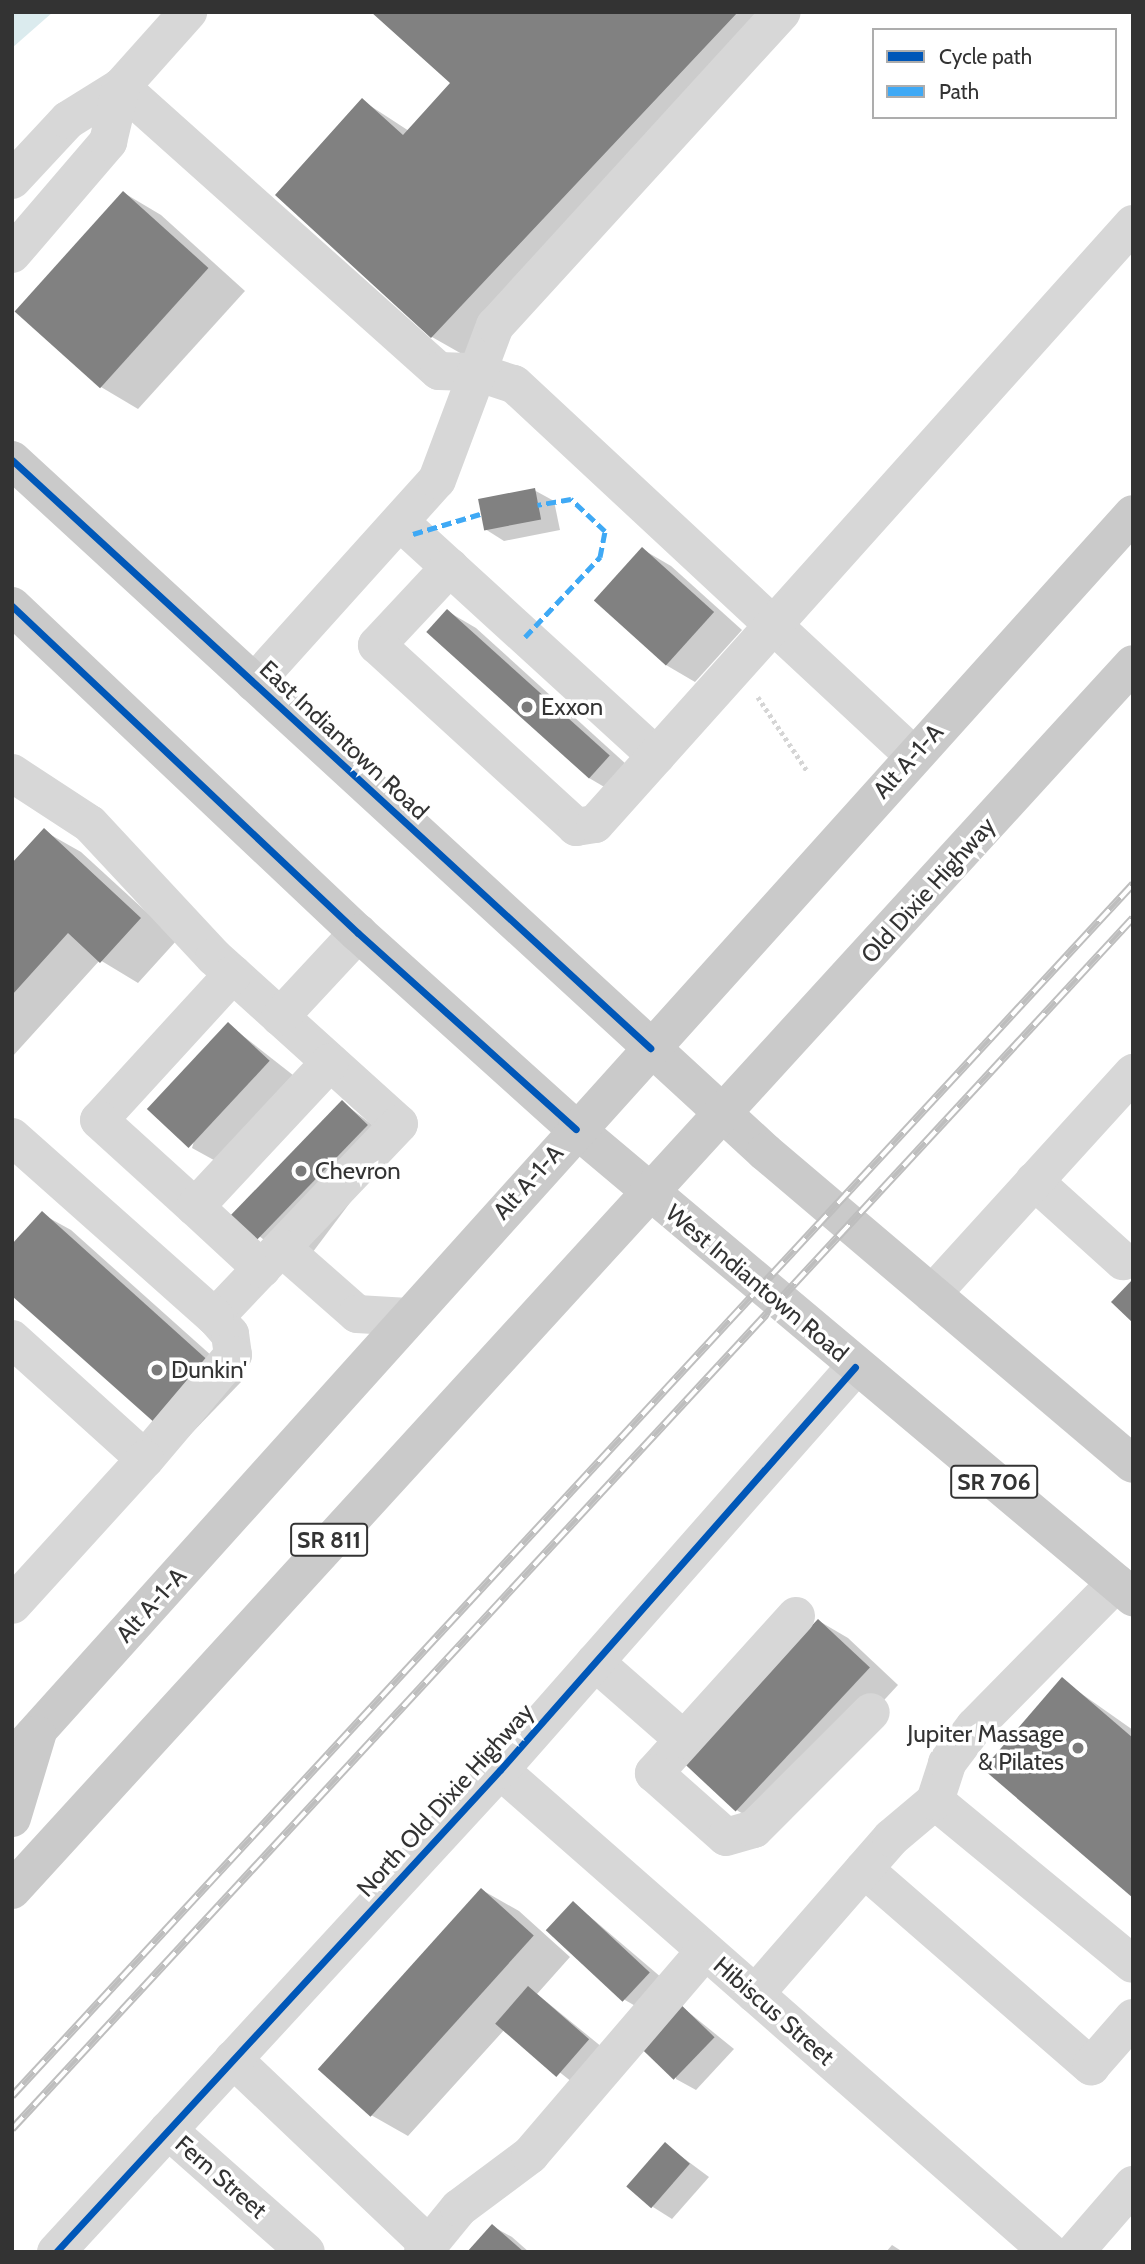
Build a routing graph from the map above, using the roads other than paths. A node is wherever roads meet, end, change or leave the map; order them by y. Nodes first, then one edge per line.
1 (188, 12) edge
2 (782, 12) edge
3 (121, 87) junction
4 (12, 180) edge
5 (1133, 224) edge
6 (12, 254) edge
7 (476, 372) junction
8 (12, 460) edge
9 (1133, 514) edge
10 (400, 522) junction
11 (450, 567) junction
12 (12, 606) edge
13 (774, 625) junction
14 (1133, 664) edge
15 (254, 683) junction
16 (913, 755) junction
17 (656, 756) junction
18 (14, 778) edge
19 (358, 933) junction
20 (233, 974) junction
21 (280, 1017) junction
22 (650, 1048) junction
23 (330, 1062) junction
24 (1126, 1094) edge
25 (722, 1114) junction
26 (576, 1129) junction
27 (12, 1137) edge
28 (1034, 1181) junction
29 (650, 1192) junction
30 (195, 1207) junction
31 (272, 1259) junction
32 (1123, 1261) dead end
33 (932, 1294) junction
34 (215, 1317) junction
35 (408, 1317) junction
36 (12, 1339) edge
37 (855, 1367) junction
38 (145, 1459) junction
39 (1133, 1464) edge
40 (1124, 1590) edge
41 (12, 1605) edge
42 (796, 1616) dead end
43 (595, 1662) junction
44 (871, 1712) dead end
45 (25, 1727) edge
46 (684, 1740) junction
47 (12, 1759) edge
48 (499, 1770) junction
49 (935, 1801) junction
50 (12, 1818) edge
51 (864, 1869) junction
52 (12, 1890) edge
53 (705, 1951) junction
54 (1133, 1964) edge
55 (755, 1994) junction
56 (1133, 2018) edge
57 (233, 2059) junction
58 (167, 2130) junction
59 (1133, 2185) edge
60 (426, 2248) edge
61 (56, 2252) edge
62 (306, 2252) edge
63 (1049, 2252) edge
64 (1075, 2252) edge

1 - 3 street
2 - 7 street
3 - 4 street
3 - 6 street
3 - 7 street
5 - 13 street
7 - 10 street
7 - 13 street
8 - 15 main road, East Indiantown Road
9 - 16 main road, Alt A-1-A
10 - 11 street
10 - 15 street
11 - 17 street
11 - 17 street
12 - 19 main road, SR 706
13 - 16 street
13 - 17 street
14 - 25 main road, Old Dixie Highway / SR 811
15 - 22 main road, East Indiantown Road
16 - 22 main road, Alt A-1-A
18 - 20 street
19 - 21 street
19 - 26 main road, SR 706
20 - 21 street
20 - 30 street
21 - 23 street
22 - 25 main road
22 - 26 main road, Alt A-1-A
23 - 30 street
23 - 31 street
24 - 28 street
25 - 29 main road, SR 811
25 - 33 main road
26 - 29 main road, West Indiantown Road / SR 706
26 - 35 main road, Alt A-1-A
27 - 34 street
28 - 32 street
28 - 33 street
29 - 37 main road, West Indiantown Road / SR 706
29 - 52 main road, SR 811
30 - 31 street
31 - 34 street
31 - 35 street
33 - 39 main road
34 - 38 street
35 - 45 main road, Alt A-1-A
36 - 38 street
37 - 40 main road, West Indiantown Road / SR 706
37 - 43 street, North Old Dixie Highway
38 - 41 street
40 - 49 street
42 - 46 street
43 - 46 street
43 - 48 street, North Old Dixie Highway
44 - 46 street
45 - 47 main road, Alt A-1-A
45 - 50 main road
48 - 53 street, Hibiscus Street
48 - 57 street, North Old Dixie Highway
49 - 51 street
49 - 54 street
51 - 55 street
51 - 56 street
53 - 55 street, Hibiscus Street
53 - 60 street
55 - 63 street, Hibiscus Street
57 - 58 street, North Old Dixie Highway
57 - 60 street
58 - 61 street, North Old Dixie Highway
58 - 62 street, Fern Street
59 - 64 street

